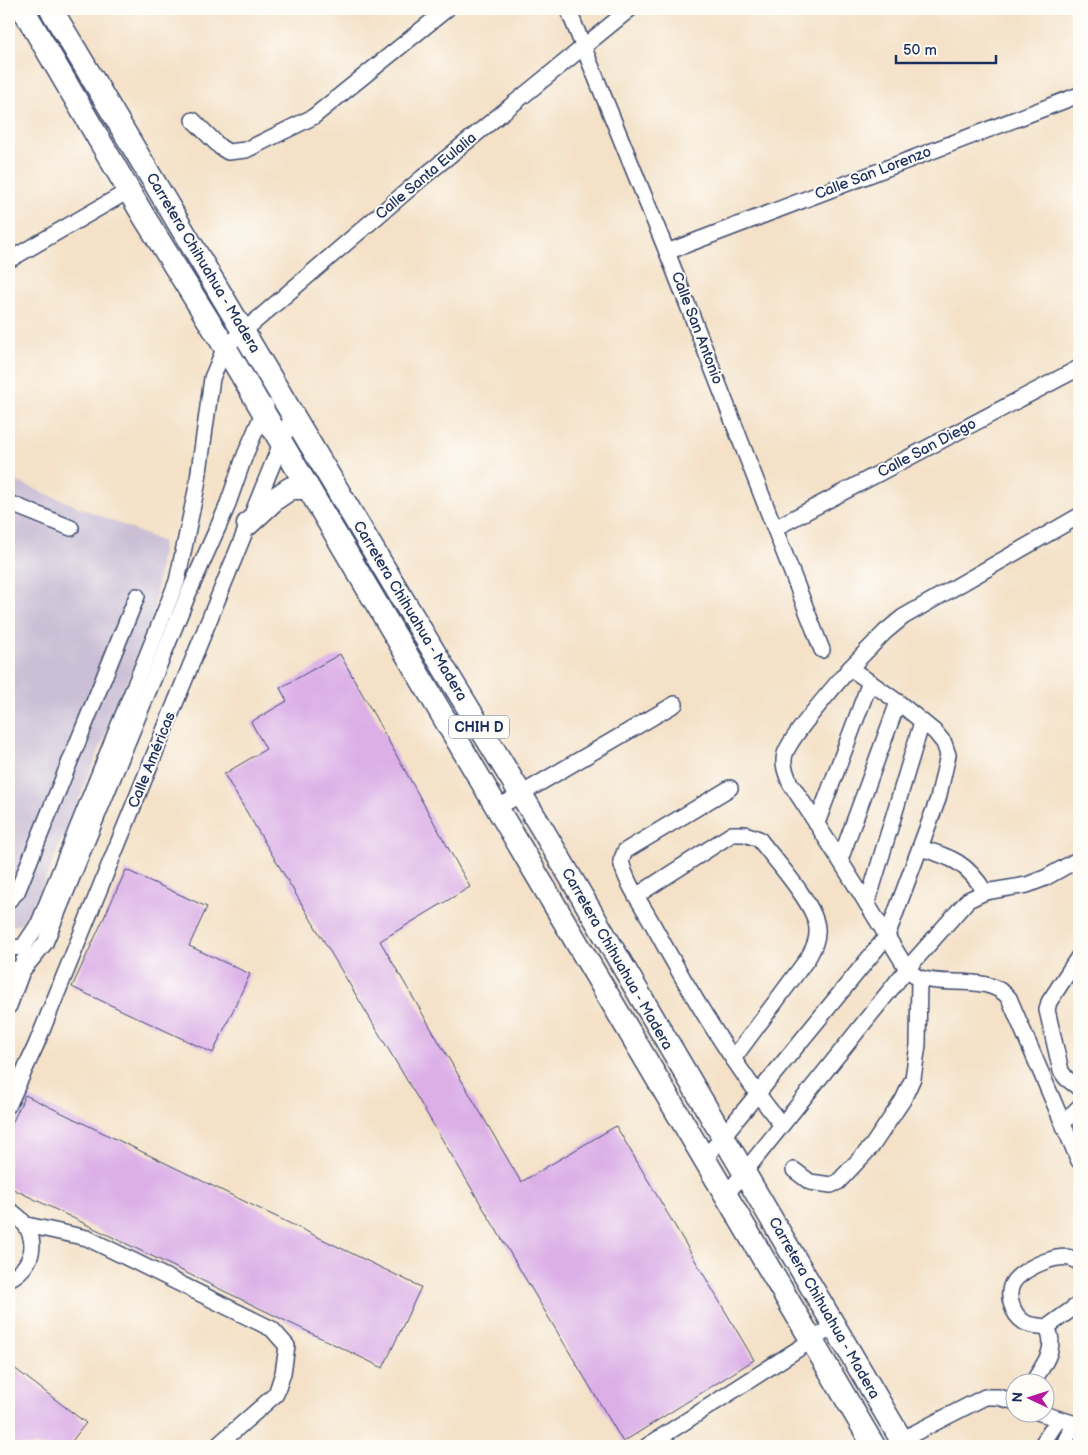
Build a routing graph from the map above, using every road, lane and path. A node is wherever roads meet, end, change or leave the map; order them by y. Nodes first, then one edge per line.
1 (24, 9) edge
2 (51, 9) edge
3 (447, 9) edge
4 (568, 9) edge
5 (630, 9) edge
6 (584, 46) junction
7 (1079, 94) edge
8 (193, 120) dead end
9 (130, 190) junction
10 (667, 252) junction
11 (9, 260) edge
12 (244, 330) junction
13 (225, 347) junction
14 (1079, 368) edge
15 (275, 384) junction
16 (263, 413) junction
17 (293, 414) junction
18 (281, 443) junction
19 (308, 488) junction
20 (9, 503) edge
21 (1079, 516) edge
22 (248, 524) junction
23 (71, 528) dead end
24 (774, 528) junction
25 (137, 596) dead end
26 (822, 650) dead end
27 (850, 668) junction
28 (870, 682) junction
29 (898, 702) junction
30 (675, 704) dead end
31 (922, 722) junction
32 (730, 788) dead end
33 (520, 794) junction
34 (497, 808) junction
35 (816, 823) junction
36 (920, 848) junction
37 (1079, 859) edge
38 (840, 860) junction
39 (985, 892) junction
40 (636, 896) junction
41 (9, 900) edge
42 (867, 904) junction
43 (594, 918) junction
44 (887, 936) junction
45 (574, 941) junction
46 (16, 947) edge
47 (1079, 956) edge
48 (622, 967) junction
49 (16, 970) edge
50 (913, 974) junction
51 (597, 980) junction
52 (9, 1006) edge
53 (733, 1060) junction
54 (1079, 1088) edge
55 (758, 1096) junction
56 (9, 1104) edge
57 (1079, 1107) edge
58 (1063, 1123) junction
59 (782, 1124) junction
60 (723, 1138) junction
61 (705, 1158) junction
62 (1079, 1161) edge
63 (794, 1170) dead end
64 (743, 1172) junction
65 (726, 1195) junction
66 (9, 1210) edge
67 (27, 1225) junction
68 (1079, 1264) edge
69 (9, 1279) edge
70 (1079, 1304) edge
71 (834, 1326) junction
72 (1047, 1327) junction
73 (811, 1341) junction
74 (1039, 1372) edge
75 (1006, 1399) edge
76 (1058, 1420) joint
77 (1077, 1425) edge
78 (903, 1443) edge
79 (217, 1446) edge
80 (647, 1446) edge
81 (874, 1446) edge
82 (1041, 1446) edge
83 (1063, 1446) edge

1 - 9 highway, Carretera Chihuahua - Madera / CHIH D
2 - 12 highway, Carretera Chihuahua - Madera / CHIH D
3 - 8 street
4 - 6 street, Calle San Antonio
5 - 6 street, Calle Santa Eulalia
6 - 10 street, Calle San Antonio
6 - 12 street, Calle Santa Eulalia
7 - 10 street, Calle San Lorenzo
9 - 11 street
9 - 13 highway, Carretera Chihuahua - Madera / CHIH D
10 - 24 street, Calle San Antonio
12 - 13 street, Calle Santa Eulalia
12 - 15 highway, Carretera Chihuahua - Madera / CHIH D
13 - 16 highway, Carretera Chihuahua - Madera / CHIH D
13 - 46 street
14 - 24 street, Calle San Diego
15 - 16 street
15 - 17 highway, Carretera Chihuahua - Madera / CHIH D
16 - 18 highway, Carretera Chihuahua - Madera / CHIH D
16 - 49 street
17 - 18 street, Calle Américas
17 - 33 highway, Carretera Chihuahua - Madera / CHIH D
18 - 19 highway, Carretera Chihuahua - Madera / CHIH D
18 - 22 street, Calle Américas
19 - 22 highway
19 - 34 highway, Carretera Chihuahua - Madera / CHIH D
20 - 23 street
21 - 27 street
22 - 56 street, Calle Américas
24 - 26 street, Calle San Antonio
25 - 41 street
27 - 28 street
27 - 35 street
28 - 29 street
28 - 35 street
29 - 31 street
29 - 38 street
30 - 33 street
31 - 36 street
31 - 42 street
32 - 40 street
33 - 34 street
33 - 43 highway, Carretera Chihuahua - Madera / CHIH D
34 - 45 highway, Carretera Chihuahua - Madera / CHIH D
35 - 38 street
36 - 39 street
36 - 44 street
37 - 39 street
38 - 42 street
39 - 50 street
40 - 53 street
40 - 53 street
42 - 44 street
43 - 45 highway
43 - 48 highway, Carretera Chihuahua - Madera / CHIH D
44 - 50 street
44 - 55 street
45 - 51 highway, Carretera Chihuahua - Madera / CHIH D
46 - 49 street
47 - 54 street
48 - 51 highway
48 - 60 highway, Carretera Chihuahua - Madera / CHIH D
49 - 52 street
50 - 58 street
50 - 59 street
50 - 63 street
51 - 61 highway, Carretera Chihuahua - Madera / CHIH D
53 - 55 street
55 - 59 street
55 - 60 street
57 - 58 street
58 - 62 street
59 - 64 street
60 - 61 street
60 - 64 highway, Carretera Chihuahua - Madera / CHIH D
61 - 65 highway, Carretera Chihuahua - Madera / CHIH D
64 - 65 street
64 - 71 highway, Carretera Chihuahua - Madera / CHIH D
65 - 73 highway, Carretera Chihuahua - Madera / CHIH D
66 - 67 street
67 - 69 street
67 - 79 street
68 - 72 street
70 - 72 street
71 - 73 street
71 - 78 highway, Carretera Chihuahua - Madera / CHIH D
72 - 74 street
73 - 80 street
73 - 81 highway, Carretera Chihuahua - Madera / CHIH D
75 - 78 street
76 - 77 street
76 - 82 street
77 - 83 street

